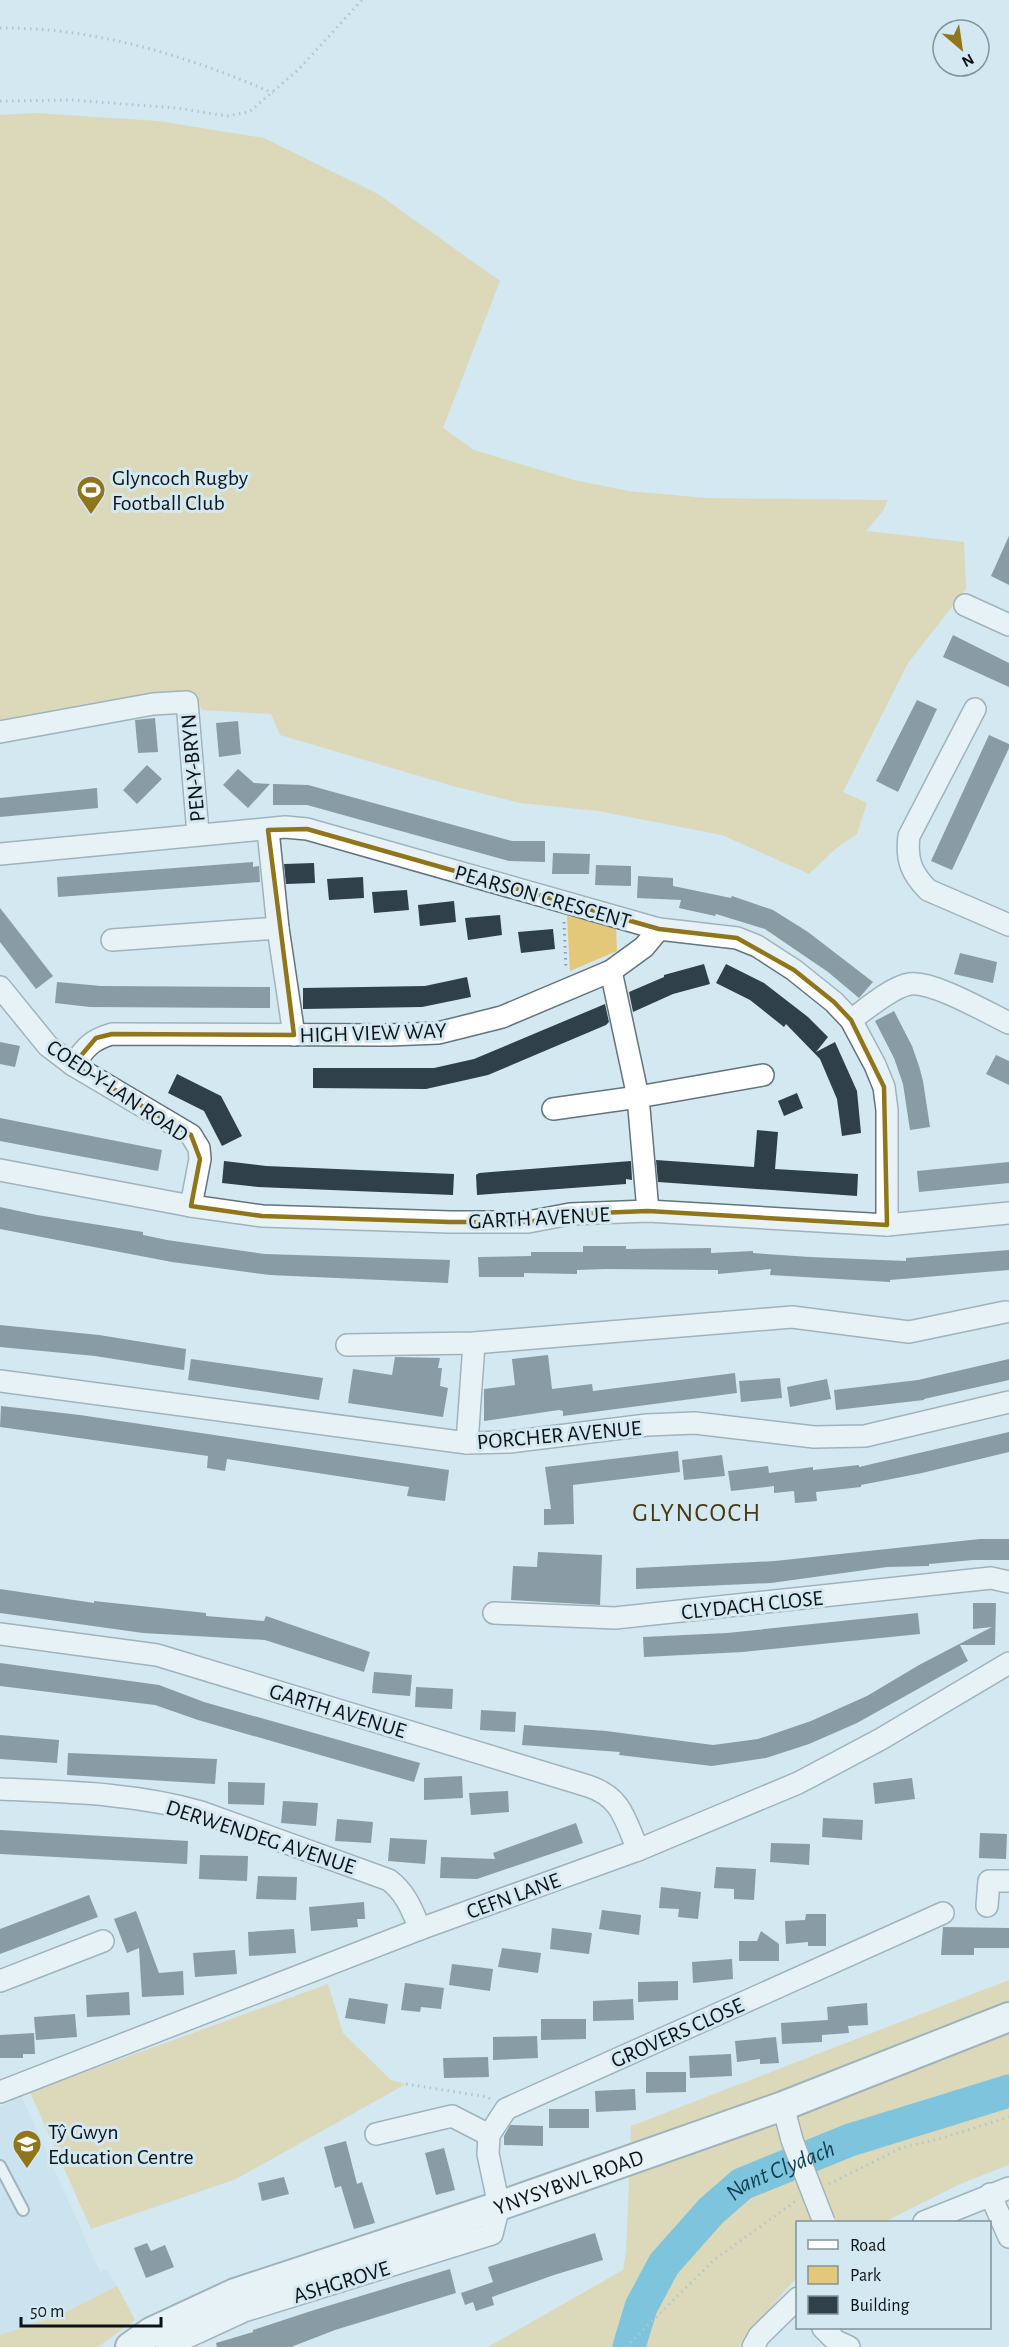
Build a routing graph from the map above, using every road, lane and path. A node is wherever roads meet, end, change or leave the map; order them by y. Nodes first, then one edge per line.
1 (362, 0) edge
2 (0, 28) edge
3 (273, 93) junction
4 (0, 101) edge
5 (965, 605) dead end
6 (1009, 625) edge
7 (975, 709) dead end
8 (0, 732) edge
9 (268, 830) junction
10 (198, 834) junction
11 (0, 854) edge
12 (562, 902) junction
13 (1009, 925) edge
14 (278, 928) junction
15 (659, 929) junction
16 (112, 940) dead end
17 (611, 971) junction
18 (0, 987) edge
19 (567, 989) junction
20 (851, 1020) junction
21 (1009, 1023) edge
22 (294, 1035) junction
23 (73, 1065) junction
24 (763, 1075) dead end
25 (638, 1097) junction
26 (553, 1109) dead end
27 (0, 1170) edge
28 (191, 1206) junction
29 (648, 1211) junction
30 (1009, 1213) edge
31 (887, 1225) junction
32 (1005, 1312) dead end
33 (474, 1343) junction
34 (347, 1345) dead end
35 (0, 1381) edge
36 (1009, 1402) edge
37 (467, 1443) junction
38 (1009, 1582) edge
39 (494, 1613) dead end
40 (0, 1634) edge
41 (1009, 1663) edge
42 (0, 1789) edge
43 (638, 1850) junction
44 (1009, 1881) edge
45 (987, 1906) dead end
46 (943, 1913) dead end
47 (420, 1929) junction
48 (103, 1941) dead end
49 (0, 1982) edge
50 (1009, 2017) edge
51 (406, 2084) dead end
52 (0, 2092) edge
53 (783, 2106) junction
54 (502, 2116) junction
55 (376, 2134) dead end
56 (489, 2134) junction
57 (0, 2166) edge
58 (1000, 2191) edge
59 (499, 2206) junction
60 (23, 2210) dead end
61 (823, 2221) edge
62 (929, 2221) edge
63 (1009, 2238) edge
64 (796, 2301) edge
65 (670, 2305) dead end
66 (824, 2329) edge
67 (130, 2347) edge
68 (166, 2347) edge
69 (626, 2347) edge
70 (753, 2347) edge
71 (849, 2347) edge

1 - 3 path
2 - 3 path
3 - 4 path
5 - 6 street
7 - 13 street
8 - 10 street, PEN-Y-BRYN
9 - 10 street, PEARSON CRESCENT
9 - 12 street, PEARSON CRESCENT
9 - 14 street
10 - 11 street, PEARSON CRESCENT
12 - 15 street, PEARSON CRESCENT
12 - 19 path
14 - 16 street
14 - 22 street
15 - 17 street, HIGH VIEW WAY
15 - 20 street, PEARSON CRESCENT
17 - 19 street, HIGH VIEW WAY
17 - 25 street
18 - 23 street, COED-Y-LAN ROAD
19 - 22 street, HIGH VIEW WAY
20 - 21 street
20 - 31 street, PEARSON CRESCENT
22 - 23 street, HIGH VIEW WAY
23 - 28 street, COED-Y-LAN ROAD
24 - 25 street
25 - 26 street
25 - 29 street
27 - 28 street, GARTH AVENUE
28 - 29 street, GARTH AVENUE
29 - 31 street, GARTH AVENUE
30 - 31 street, GARTH AVENUE
32 - 33 street
33 - 34 street
33 - 37 street
35 - 37 street, PORCHER AVENUE
36 - 37 street, PORCHER AVENUE
38 - 39 street, CLYDACH CLOSE
40 - 43 street, GARTH AVENUE
41 - 43 street, CEFN LANE
42 - 47 street, DERWENDEG AVENUE
43 - 47 street, CEFN LANE
44 - 45 street
46 - 54 street, GROVERS CLOSE
47 - 52 street, CEFN LANE
48 - 49 street
50 - 53 main road, YNYSYBWL ROAD
51 - 54 path
53 - 59 main road, YNYSYBWL ROAD
53 - 61 street, bridge
54 - 56 street, GROVERS CLOSE
55 - 56 street
56 - 59 street
57 - 60 lane
58 - 62 street
58 - 63 street
59 - 67 main road, YNYSYBWL ROAD
59 - 68 street, ASHGROVE
64 - 70 street
65 - 69 path
66 - 71 street

